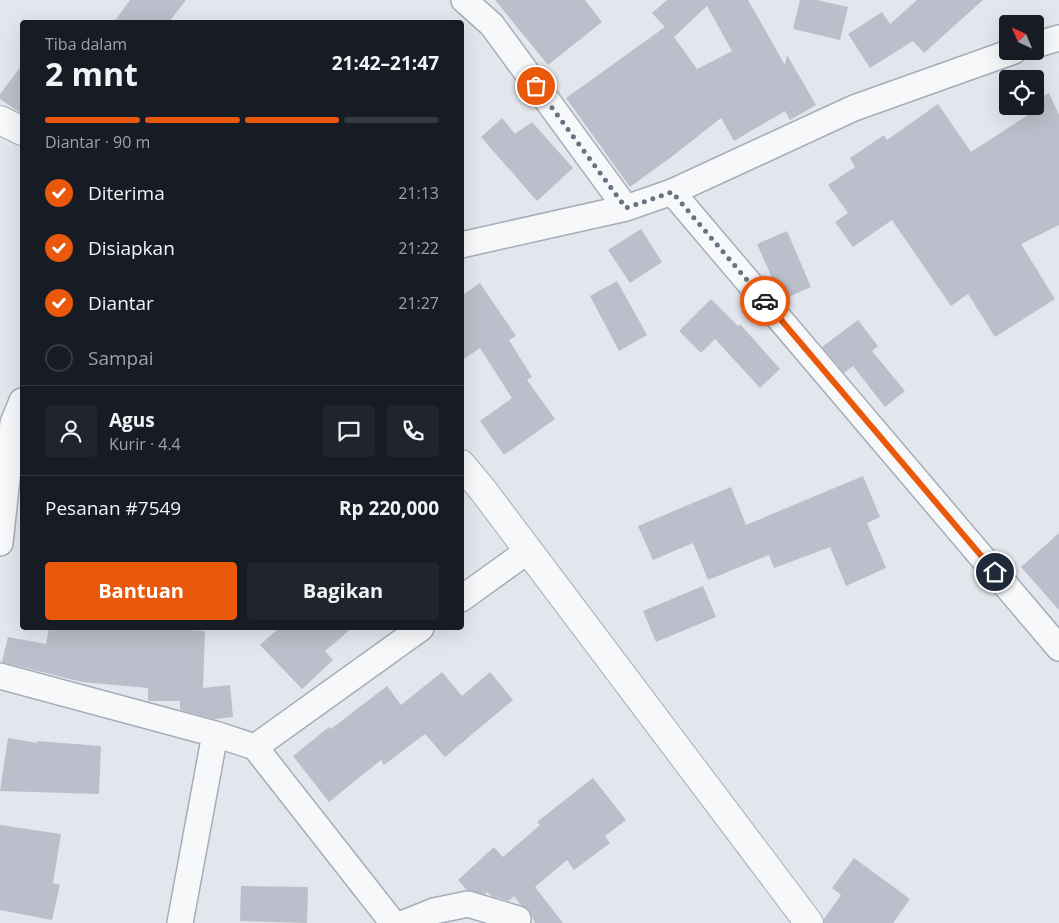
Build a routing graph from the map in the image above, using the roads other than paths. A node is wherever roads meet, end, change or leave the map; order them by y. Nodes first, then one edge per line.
1 (464, 0) edge
2 (1059, 38) edge
3 (1044, 42) edge
4 (999, 56) edge
5 (0, 120) edge
6 (20, 130) edge
7 (672, 192) junction
8 (626, 208) junction
9 (464, 244) edge
10 (20, 406) edge
11 (464, 468) edge
12 (0, 543) edge
13 (529, 550) junction
14 (464, 597) edge
15 (418, 630) edge
16 (1059, 648) edge
17 (0, 676) edge
18 (215, 734) junction
19 (255, 747) junction
20 (518, 919) dead end
21 (180, 923) edge
22 (393, 923) edge
23 (404, 923) edge
24 (809, 923) edge

1 - 8 street
2 - 3 street
4 - 7 street
5 - 6 street
7 - 8 street
7 - 16 street
8 - 9 street
10 - 12 street
11 - 13 street
13 - 14 street
13 - 24 street
15 - 19 street
17 - 18 street
18 - 19 street
18 - 21 street
19 - 22 street
20 - 23 street

